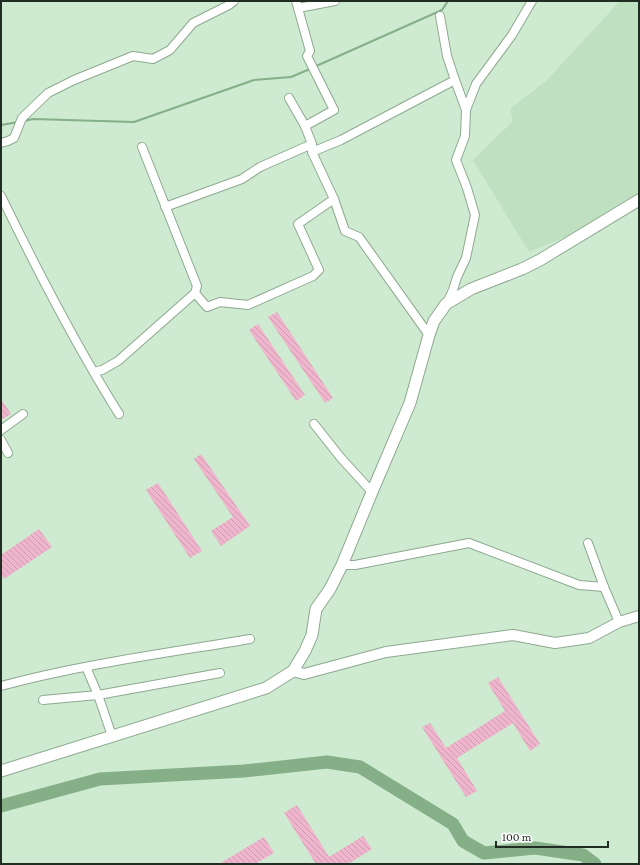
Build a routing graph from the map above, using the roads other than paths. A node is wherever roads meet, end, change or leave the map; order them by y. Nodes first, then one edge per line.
1 (234, 1) edge
2 (335, 1) edge
3 (532, 1) edge
4 (297, 4) edge
5 (440, 16) dead end
6 (455, 80) junction
7 (289, 98) dead end
8 (466, 110) junction
9 (305, 126) junction
10 (1, 143) edge
11 (142, 147) dead end
12 (312, 148) junction
13 (1, 196) edge
14 (334, 199) junction
15 (639, 200) edge
16 (165, 207) junction
17 (194, 293) junction
18 (446, 304) junction
19 (429, 335) junction
20 (94, 372) junction
21 (23, 414) dead end
22 (119, 414) dead end
23 (314, 424) dead end
24 (1, 430) edge
25 (1, 440) edge
26 (8, 453) dead end
27 (372, 492) junction
28 (588, 543) dead end
29 (342, 565) junction
30 (604, 587) junction
31 (639, 616) edge
32 (620, 622) junction
33 (250, 639) dead end
34 (86, 667) junction
35 (292, 671) junction
36 (220, 673) dead end
37 (1, 686) edge
38 (98, 695) junction
39 (43, 700) dead end
40 (112, 736) junction
41 (1, 771) edge

1 - 10 street
2 - 4 street
3 - 8 street
4 - 9 street
5 - 6 street
6 - 8 street
6 - 12 street
7 - 9 street
8 - 18 street
9 - 12 street
11 - 16 street
12 - 14 street
12 - 16 street
13 - 20 street
14 - 17 street
14 - 19 street
15 - 18 main road
16 - 17 street
17 - 20 street
18 - 19 main road
19 - 27 main road
20 - 22 street
21 - 24 street
23 - 27 street
25 - 26 street
27 - 29 main road
28 - 30 street
29 - 30 street
29 - 35 main road
30 - 32 street
31 - 32 street
32 - 35 street
33 - 34 street
34 - 37 street
34 - 38 street
35 - 40 main road
36 - 38 street
38 - 39 street
38 - 40 street
40 - 41 main road

